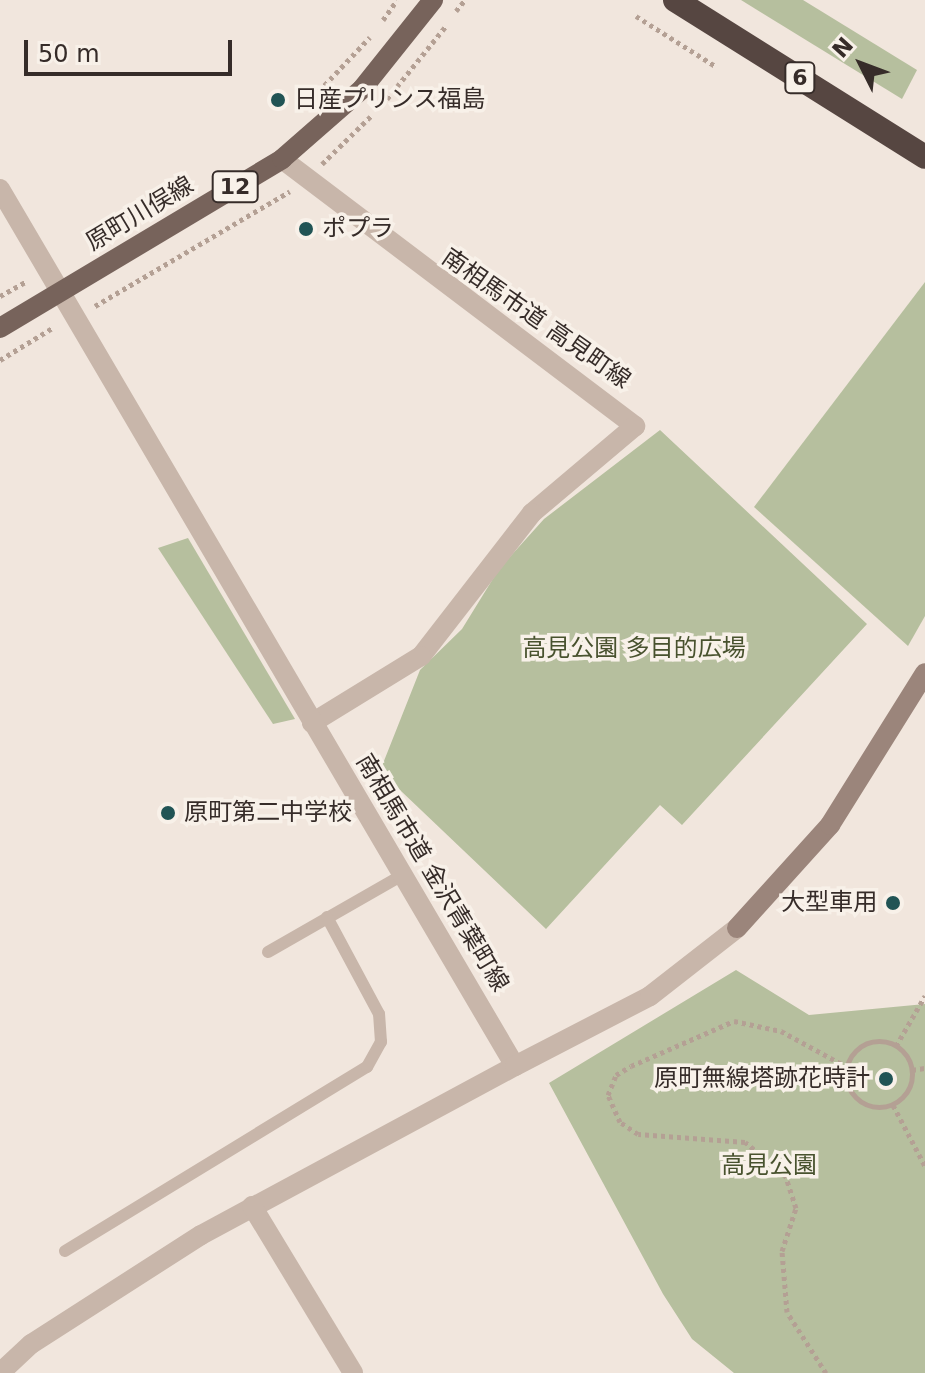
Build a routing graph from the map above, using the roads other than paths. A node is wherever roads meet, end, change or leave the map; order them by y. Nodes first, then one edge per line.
1 (433, 0) edge
2 (675, 0) edge
3 (925, 157) edge
4 (282, 159) junction
5 (0, 189) edge
6 (62, 292) junction
7 (0, 328) edge
8 (925, 673) edge
9 (312, 723) junction
10 (404, 874) junction
11 (327, 917) junction
12 (268, 952) dead end
13 (515, 1066) junction
14 (252, 1206) junction
15 (65, 1251) dead end
16 (0, 1373) edge
17 (353, 1373) edge

1 - 4 main road, 原町川俣線 / 12
2 - 3 highway, 6
4 - 6 main road, 原町川俣線 / 12
4 - 9 street, 南相馬市道 高見町線
5 - 6 street, 南相馬市道 金沢青葉町線
6 - 7 main road, 原町川俣線 / 12
6 - 9 street, 南相馬市道 金沢青葉町線
8 - 13 street
9 - 10 street, 南相馬市道 金沢青葉町線
10 - 11 lane
10 - 13 street, 南相馬市道 金沢青葉町線
11 - 12 lane
11 - 15 lane
13 - 14 street
14 - 16 street
14 - 17 street

